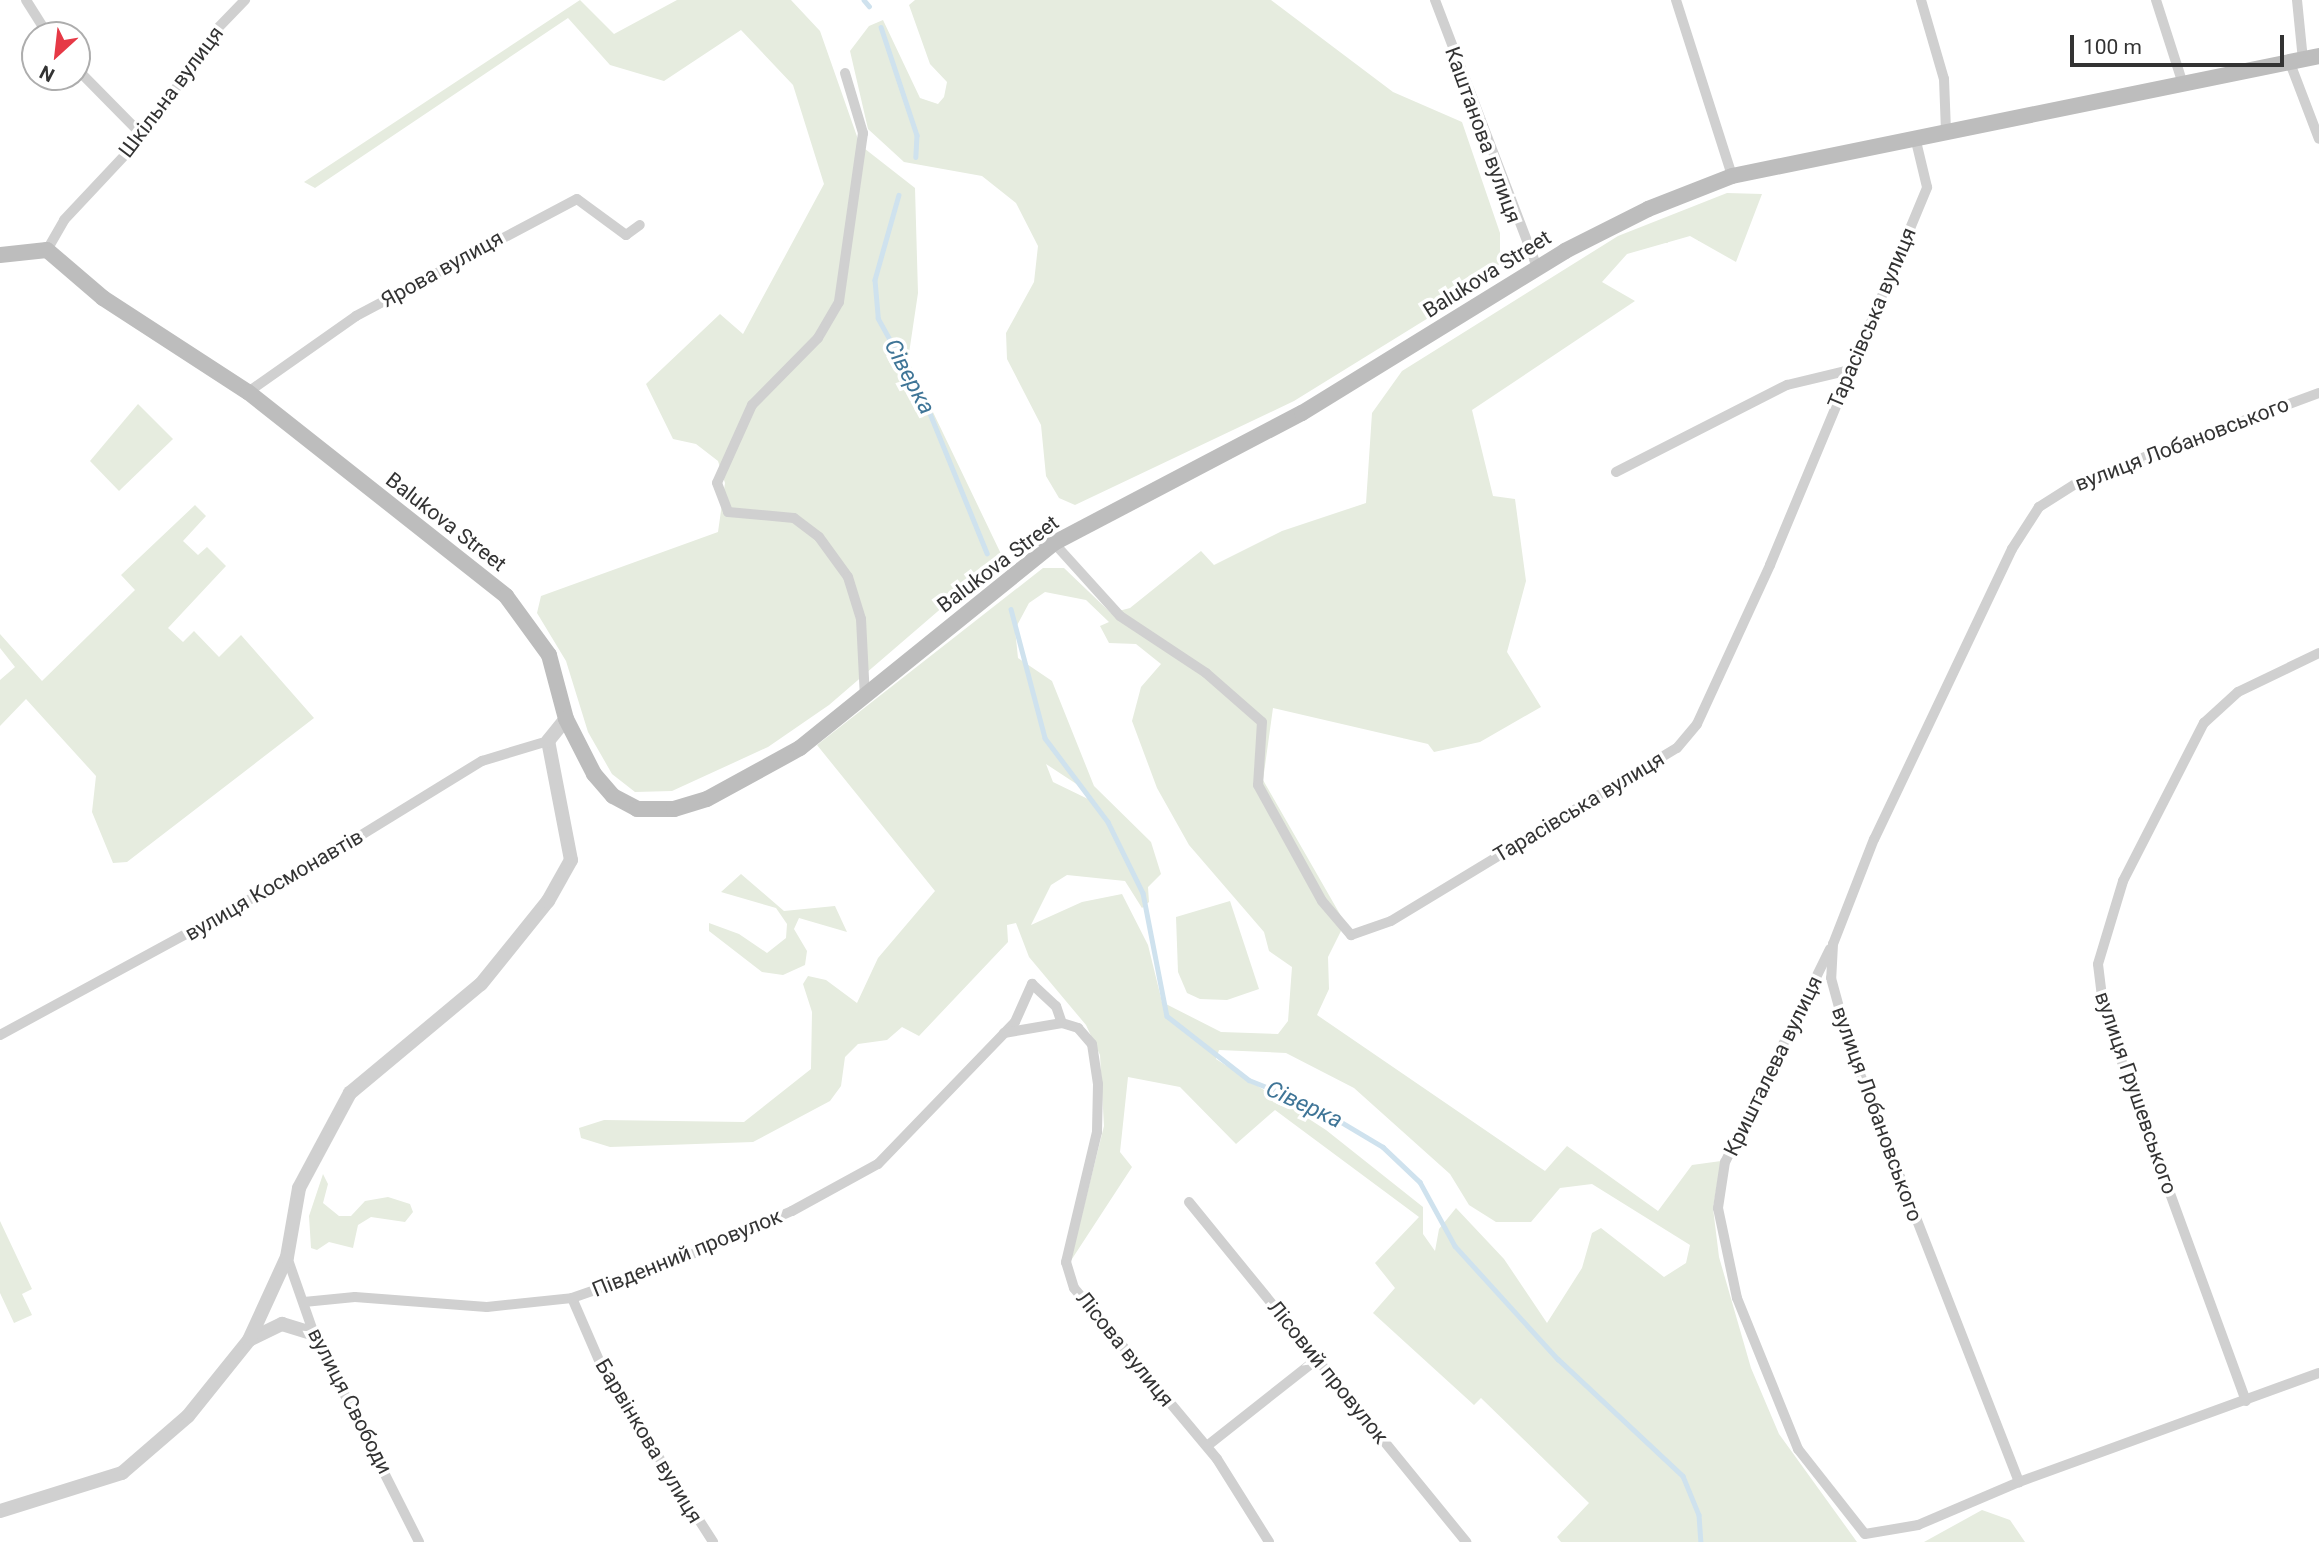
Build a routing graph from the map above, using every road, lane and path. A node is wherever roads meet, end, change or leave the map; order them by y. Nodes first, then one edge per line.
1 (26, 0) edge
2 (246, 0) edge
3 (1435, 0) edge
4 (1676, 0) edge
5 (1921, 0) edge
6 (2157, 0) edge
7 (2297, 0) edge
8 (39, 21) edge
9 (2304, 60) edge
10 (845, 73) dead end
11 (2182, 81) junction
12 (91, 83) edge
13 (1946, 132) junction
14 (142, 136) junction
15 (1915, 137) junction
16 (2319, 139) edge
17 (1732, 176) junction
18 (640, 225) dead end
19 (47, 250) junction
20 (0, 255) edge
21 (1537, 267) junction
22 (1850, 370) junction
23 (248, 393) junction
24 (2319, 393) edge
25 (1616, 472) dead end
26 (1054, 543) junction
27 (2319, 653) edge
28 (865, 697) junction
29 (566, 719) junction
30 (548, 741) junction
31 (1833, 944) junction
32 (1062, 1023) junction
33 (1004, 1033) junction
34 (0, 1035) edge
35 (1189, 1202) dead end
36 (286, 1257) junction
37 (572, 1298) junction
38 (304, 1302) junction
39 (314, 1334) junction
40 (248, 1340) junction
41 (1317, 1360) junction
42 (2319, 1373) edge
43 (2246, 1401) junction
44 (1207, 1446) junction
45 (2019, 1482) junction
46 (0, 1511) edge
47 (419, 1542) edge
48 (713, 1542) edge
49 (1269, 1542) edge
50 (1465, 1542) edge

1 - 8 street
2 - 14 street, Шкільна вулиця
3 - 21 street, Каштанова вулиця
4 - 17 street
5 - 13 street
6 - 11 street
7 - 9 street
9 - 11 main road, Balukova Street
9 - 16 street
10 - 28 street
11 - 13 main road, Balukova Street
12 - 14 street
13 - 15 main road, Balukova Street
14 - 19 street, Шкільна вулиця
15 - 17 main road, Balukova Street
15 - 22 street, Тарасівська вулиця
17 - 21 main road, Balukova Street
18 - 23 street, Ярова вулиця
19 - 20 main road
19 - 23 main road, Balukova Street
21 - 26 main road, Balukova Street
22 - 25 street
22 - 26 street, Тарасівська вулиця
23 - 29 main road, Balukova Street
24 - 31 street, вулиця Лобановського
26 - 28 main road, Balukova Street
27 - 43 street, вулиця Грушевського
28 - 29 main road, Balukova Street
29 - 30 street
30 - 34 street, вулиця Космонавтів
30 - 36 street
31 - 45 street, вулиця Лобановського
31 - 45 street, Кришталева вулиця
32 - 33 street
32 - 33 street, Південний провулок
32 - 44 street, Лісова вулиця
33 - 37 street, Південний провулок
35 - 41 street, Лісовий провулок
36 - 38 street, вулиця Свободи
36 - 40 street
37 - 38 street, Південний провулок
37 - 48 street, Барвінкова вулиця
38 - 39 street, вулиця Свободи
39 - 40 street
39 - 47 street, вулиця Свободи
40 - 46 street
41 - 44 street
41 - 50 street, Лісовий провулок
42 - 43 street
43 - 45 street
44 - 49 street, Лісова вулиця

